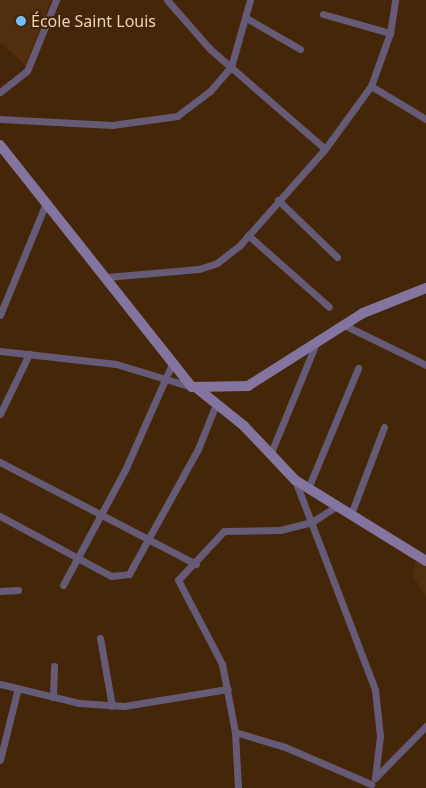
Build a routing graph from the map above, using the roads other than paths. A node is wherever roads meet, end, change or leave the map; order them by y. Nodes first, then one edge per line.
1 (56, 0) edge
2 (167, 0) edge
3 (250, 0) edge
4 (395, 0) edge
5 (323, 14) dead end
6 (248, 19) junction
7 (390, 33) junction
8 (300, 49) dead end
9 (231, 67) junction
10 (371, 86) junction
11 (0, 92) edge
12 (0, 119) edge
13 (426, 119) edge
14 (0, 145) edge
15 (325, 148) junction
16 (278, 200) junction
17 (46, 203) junction
18 (248, 235) junction
19 (337, 257) dead end
20 (107, 277) junction
21 (426, 288) edge
22 (329, 308) dead end
23 (0, 315) edge
24 (344, 324) junction
25 (314, 348) junction
26 (0, 351) edge
27 (30, 354) junction
28 (172, 364) junction
29 (426, 365) edge
30 (358, 368) dead end
31 (165, 380) junction
32 (195, 388) junction
33 (216, 404) junction
34 (0, 414) edge
35 (384, 428) dead end
36 (270, 455) junction
37 (0, 462) edge
38 (295, 480) junction
39 (310, 486) junction
40 (337, 506) junction
41 (100, 514) junction
42 (350, 514) junction
43 (0, 516) edge
44 (312, 522) junction
45 (152, 538) junction
46 (80, 556) junction
47 (426, 561) edge
48 (196, 564) junction
49 (64, 585) dead end
50 (18, 590) dead end
51 (0, 591) edge
52 (100, 638) dead end
53 (54, 666) dead end
54 (0, 684) edge
55 (18, 688) junction
56 (228, 689) junction
57 (53, 697) junction
58 (112, 706) junction
59 (426, 726) edge
60 (235, 732) junction
61 (0, 760) edge
62 (372, 784) edge
63 (238, 788) edge

1 - 11 street
2 - 9 street
3 - 6 street
4 - 7 street
5 - 7 street
6 - 8 street
6 - 9 street
7 - 10 street
9 - 12 street
9 - 15 street
10 - 13 street
10 - 15 street
14 - 17 street
15 - 16 street
16 - 18 street
16 - 19 street
17 - 20 street
17 - 23 street
18 - 20 street
18 - 22 street
20 - 28 street
21 - 24 street
24 - 25 street
24 - 29 street
25 - 32 street
25 - 36 street
26 - 27 street
27 - 31 street
27 - 34 street
28 - 31 street
28 - 32 street
30 - 39 street
31 - 32 street
31 - 41 street
32 - 33 street
33 - 36 street
33 - 45 street
35 - 42 street
36 - 38 street
37 - 41 street
38 - 39 street
38 - 44 street
39 - 40 street
40 - 42 street
40 - 44 street
41 - 45 street
41 - 46 street
42 - 47 street
43 - 46 street
44 - 48 street
44 - 62 street
45 - 46 street
45 - 48 street
46 - 49 street
48 - 56 street
50 - 51 street
52 - 58 street
53 - 57 street
54 - 55 street
55 - 57 street
55 - 61 street
56 - 58 street
56 - 60 street
57 - 58 street
59 - 62 street
60 - 62 street
60 - 63 street

